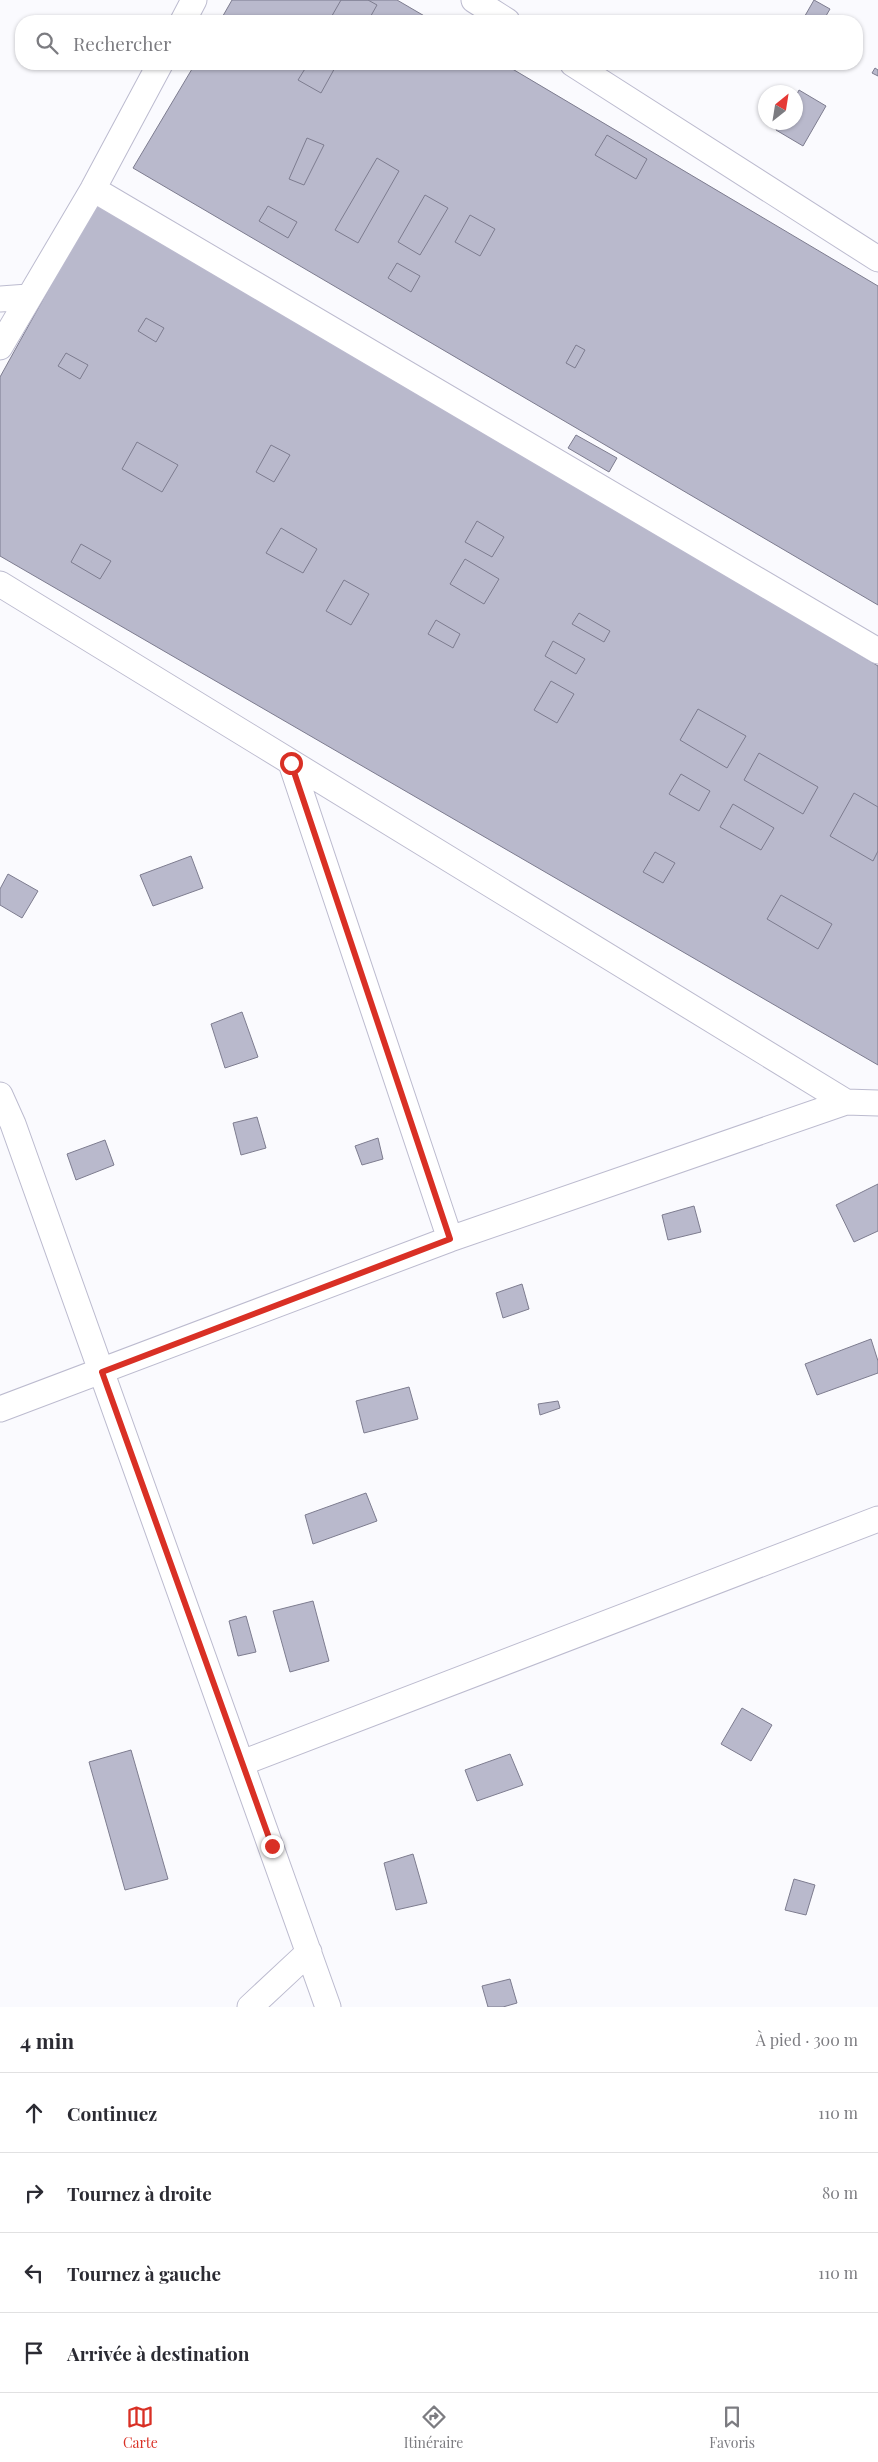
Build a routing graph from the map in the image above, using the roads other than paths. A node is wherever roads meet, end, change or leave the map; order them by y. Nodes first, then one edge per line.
1 (194, 0) edge
2 (474, 0) edge
3 (186, 15) edge
4 (498, 15) edge
5 (157, 70) edge
6 (583, 70) edge
7 (93, 189) junction
8 (878, 259) edge
9 (28, 297) junction
10 (0, 299) edge
11 (0, 347) edge
12 (0, 584) edge
13 (878, 650) edge
14 (291, 763) junction
15 (0, 1094) edge
16 (846, 1102) junction
17 (878, 1103) edge
18 (7, 1127) edge
19 (450, 1239) junction
20 (102, 1372) junction
21 (0, 1410) edge
22 (878, 1519) edge
23 (242, 1763) junction
24 (309, 1952) junction
25 (250, 2007) edge
26 (328, 2007) edge

1 - 3 street
2 - 4 street
5 - 7 street
6 - 8 street
7 - 9 street
7 - 13 street
9 - 10 street
9 - 11 street
12 - 14 street
14 - 16 street
14 - 19 street
15 - 18 street
16 - 17 street
16 - 19 street
18 - 20 street
19 - 20 street
20 - 21 street
20 - 23 street
22 - 23 street
23 - 24 street
24 - 25 street
24 - 26 street

